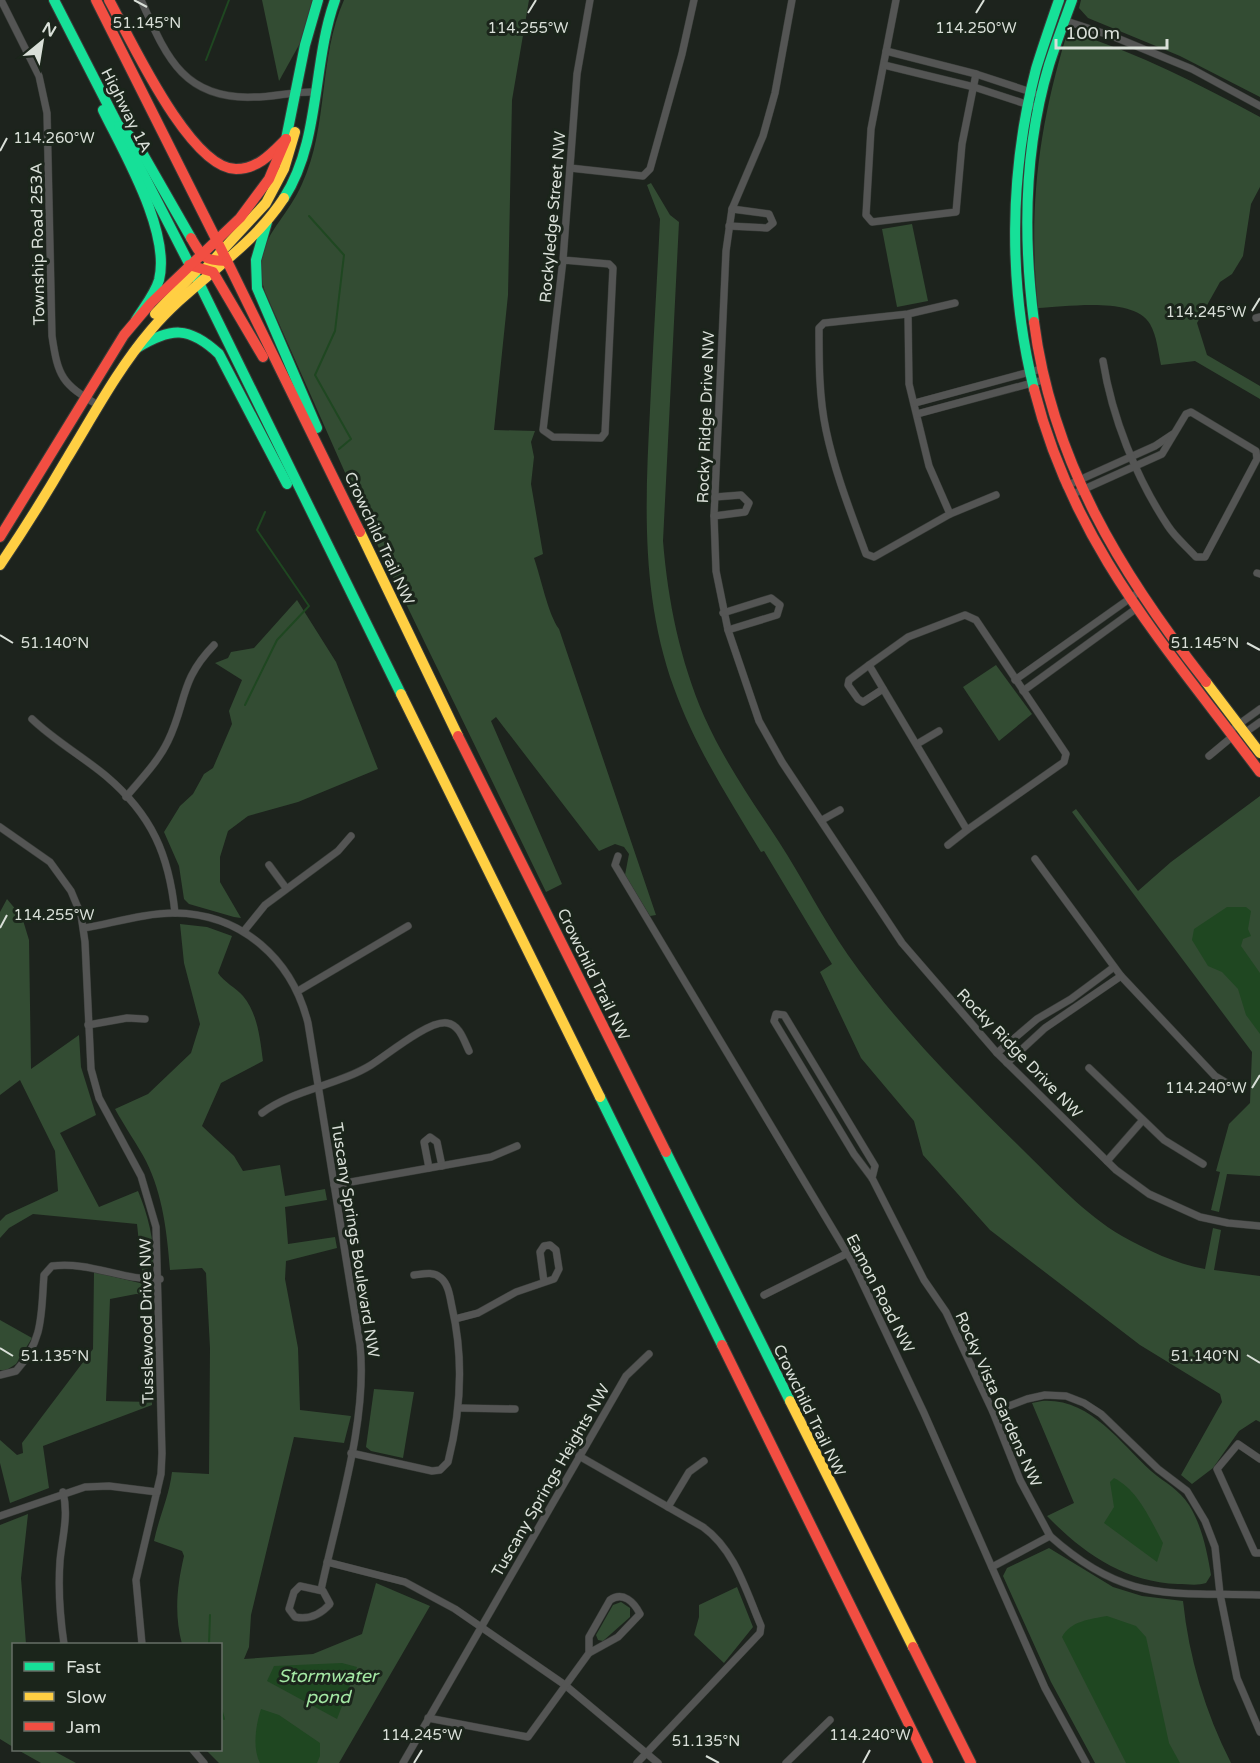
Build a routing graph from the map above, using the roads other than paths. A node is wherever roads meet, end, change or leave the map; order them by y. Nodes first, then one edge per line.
1 (1, 0) edge
2 (54, 0) edge
3 (96, 0) edge
4 (109, 0) edge
5 (141, 0) edge
6 (318, 0) edge
7 (335, 0) edge
8 (590, 0) edge
9 (694, 0) edge
10 (792, 0) edge
11 (896, 0) edge
12 (1059, 0) edge
13 (1072, 0) edge
14 (1052, 16) junction
15 (1064, 20) junction
16 (886, 51) junction
17 (84, 60) junction
18 (884, 65) junction
19 (976, 74) junction
20 (974, 87) junction
21 (298, 92) junction
22 (315, 92) junction
23 (1030, 92) junction
24 (1042, 96) junction
25 (1027, 104) junction
26 (1260, 106) edge
27 (1039, 108) junction
28 (294, 111) junction
29 (119, 126) junction
30 (286, 139) junction
31 (570, 168) junction
32 (195, 197) joint
33 (732, 209) junction
34 (267, 222) junction
35 (729, 226) junction
36 (218, 245) junction
37 (563, 260) junction
38 (227, 261) junction
39 (202, 267) junction
40 (955, 303) dead end
41 (908, 314) junction
42 (136, 320) junction
43 (137, 348) junction
44 (1103, 361) dead end
45 (123, 363) junction
46 (1028, 372) junction
47 (1042, 374) junction
48 (1031, 384) junction
49 (289, 392) junction
50 (85, 398) junction
51 (915, 403) junction
52 (98, 405) junction
53 (917, 414) junction
54 (1175, 433) junction
55 (321, 451) junction
56 (1132, 457) junction
57 (1135, 466) junction
58 (1074, 488) junction
59 (996, 495) dead end
60 (715, 497) junction
61 (950, 514) junction
62 (714, 516) junction
63 (0, 537) edge
64 (0, 565) edge
65 (1139, 592) junction
66 (1129, 598) junction
67 (1146, 602) junction
68 (356, 606) junction
69 (1136, 609) junction
70 (723, 613) junction
71 (728, 630) junction
72 (214, 645) dead end
73 (869, 665) junction
74 (1015, 680) junction
75 (883, 689) junction
76 (1023, 691) junction
77 (1260, 709) edge
78 (32, 719) dead end
79 (1260, 722) edge
80 (939, 731) dead end
81 (1237, 733) junction
82 (917, 744) junction
83 (1260, 753) edge
84 (1209, 756) dead end
85 (1260, 772) edge
86 (126, 797) junction
87 (840, 810) dead end
88 (822, 820) junction
89 (0, 827) edge
90 (967, 830) junction
91 (351, 836) dead end
92 (948, 845) dead end
93 (618, 856) dead end
94 (1035, 859) dead end
95 (269, 865) dead end
96 (286, 888) junction
97 (175, 914) junction
98 (408, 926) dead end
99 (84, 928) junction
100 (244, 931) junction
101 (1118, 971) junction
102 (298, 991) junction
103 (1071, 999) junction
104 (1078, 1008) junction
105 (1037, 1019) junction
106 (146, 1020) dead end
107 (88, 1025) junction
108 (1045, 1028) junction
109 (469, 1051) dead end
110 (997, 1053) junction
111 (1007, 1063) junction
112 (1089, 1068) dead end
113 (318, 1087) junction
114 (1235, 1088) dead end
115 (262, 1113) dead end
116 (1142, 1121) junction
117 (517, 1146) dead end
118 (1107, 1161) junction
119 (1203, 1164) dead end
120 (442, 1166) junction
121 (429, 1168) junction
122 (872, 1179) junction
123 (334, 1185) junction
124 (1260, 1226) edge
125 (848, 1253) junction
126 (414, 1275) dead end
127 (160, 1279) junction
128 (544, 1282) junction
129 (764, 1295) dead end
130 (454, 1319) junction
131 (649, 1354) dead end
132 (0, 1376) edge
133 (459, 1408) junction
134 (514, 1409) dead end
135 (993, 1412) junction
136 (351, 1453) junction
137 (579, 1456) junction
138 (1260, 1460) edge
139 (704, 1461) dead end
140 (63, 1492) junction
141 (158, 1492) junction
142 (668, 1507) junction
143 (0, 1516) edge
144 (1050, 1536) junction
145 (1260, 1553) edge
146 (327, 1562) junction
147 (992, 1567) junction
148 (321, 1590) junction
149 (1220, 1594) junction
150 (1260, 1595) edge
151 (480, 1625) junction
152 (64, 1643) edge
153 (142, 1643) edge
154 (589, 1653) junction
155 (565, 1684) junction
156 (935, 1691) junction
157 (428, 1718) junction
158 (830, 1720) dead end
159 (1260, 1732) edge
160 (195, 1751) edge
161 (647, 1753) junction
162 (204, 1763) edge
163 (403, 1763) edge
164 (638, 1763) edge
165 (658, 1763) edge
166 (786, 1763) edge
167 (928, 1763) edge
168 (971, 1763) edge
169 (980, 1763) edge
170 (1086, 1763) edge

1 - 50 street, Township Road 253A
2 - 17 main road, Highway 1A
3 - 32 main road, Highway 1A
4 - 30 main road
5 - 21 street
6 - 21 main road
7 - 22 main road
8 - 31 street, Rockyledge Street NW
9 - 31 street
10 - 33 street, Rocky Ridge Drive NW
11 - 16 street
12 - 14 main road
13 - 15 main road
14 - 15 street
14 - 23 main road
15 - 24 main road
15 - 26 street
16 - 18 street
16 - 19 street
17 - 29 main road, Highway 1A
17 - 42 main road
18 - 20 street
18 - 20 street
19 - 20 street
19 - 23 street
20 - 25 street
21 - 22 street
21 - 28 main road
22 - 34 main road
23 - 24 street
23 - 25 main road
24 - 27 main road
25 - 27 street
25 - 46 main road
27 - 47 main road
28 - 30 main road
28 - 36 main road
29 - 39 main road
29 - 39 main road, Highway 1A
30 - 36 main road
31 - 37 street, Rockyledge Street NW
32 - 36 main road, Crowchild Trail NW
33 - 35 street, Rocky Ridge Drive NW
33 - 35 street
34 - 38 main road
34 - 55 main road
35 - 60 street, Rocky Ridge Drive NW
36 - 38 main road, Crowchild Trail NW
36 - 39 main road
37 - 37 street, Rockyledge Street NW
38 - 39 main road
38 - 49 main road, Crowchild Trail NW
39 - 42 main road
39 - 43 main road
39 - 45 main road
39 - 49 main road
39 - 68 main road
40 - 41 street
41 - 51 street
41 - 61 street
42 - 50 main road
43 - 45 main road
43 - 68 main road
44 - 56 street
45 - 52 main road
46 - 47 street
46 - 48 main road
46 - 51 street
47 - 48 street
47 - 58 main road
48 - 53 street
48 - 58 main road
49 - 55 main road, Crowchild Trail NW
50 - 52 street, Township Road 253A
50 - 63 main road
51 - 53 street
52 - 64 main road
53 - 61 street
54 - 56 street
54 - 57 street
54 - 57 street
55 - 156 main road, Crowchild Trail NW
56 - 57 street
56 - 58 street
57 - 58 street
58 - 65 main road
58 - 66 main road
59 - 61 street
60 - 62 street, Rocky Ridge Drive NW
60 - 62 street
62 - 70 street, Rocky Ridge Drive NW
65 - 66 street
65 - 67 main road
66 - 69 main road
66 - 74 street
67 - 69 street
67 - 81 main road
68 - 167 main road
69 - 76 street
69 - 81 main road
70 - 71 street, Rocky Ridge Drive NW
70 - 71 street
71 - 88 street, Rocky Ridge Drive NW
72 - 86 street
73 - 74 street
73 - 75 street
73 - 75 street
74 - 76 street
75 - 82 street
76 - 90 street
77 - 81 street
78 - 86 street
79 - 81 street
80 - 82 street
81 - 83 main road
81 - 84 street
81 - 85 main road
82 - 90 street
86 - 97 street
87 - 88 street
88 - 110 street, Rocky Ridge Drive NW
89 - 99 street, Tusslewood Drive NW
90 - 92 street
91 - 96 street
93 - 125 street, Eamon Road NW
94 - 101 street
95 - 96 street
96 - 100 street
97 - 99 street, Tuscany Springs Boulevard NW
97 - 100 street, Tuscany Springs Boulevard NW
98 - 102 street
99 - 107 street, Tusslewood Drive NW
100 - 102 street, Tuscany Springs Boulevard NW
101 - 103 street
101 - 104 street
101 - 114 street
102 - 113 street, Tuscany Springs Boulevard NW
103 - 104 street
103 - 105 street
104 - 108 street
105 - 108 street
105 - 110 street
106 - 107 street
107 - 127 street, Tusslewood Drive NW
108 - 111 street
109 - 113 street
110 - 111 street, Rocky Ridge Drive NW
111 - 118 street, Rocky Ridge Drive NW
112 - 116 street
113 - 115 street
113 - 123 street, Tuscany Springs Boulevard NW
116 - 118 street
116 - 119 street
117 - 120 street
118 - 124 street, Rocky Ridge Drive NW
120 - 121 street
120 - 121 street
121 - 123 street
122 - 122 street, Rocky Vista Gardens NW
122 - 135 street, Rocky Vista Gardens NW
123 - 136 street, Tuscany Springs Boulevard NW
125 - 129 street
125 - 147 street, Eamon Road NW
126 - 130 street
127 - 132 street
127 - 141 street, Tusslewood Drive NW
128 - 128 street
128 - 130 street
130 - 133 street
131 - 137 street, Tuscany Springs Heights NW
133 - 134 street
133 - 136 street
135 - 144 street, Rocky Vista Gardens NW
135 - 149 street
136 - 146 street, Tuscany Springs Boulevard NW
137 - 142 street
137 - 151 street, Tuscany Springs Heights NW
138 - 145 street
139 - 142 street
140 - 141 street
140 - 143 street
140 - 152 street
141 - 153 street, Tusslewood Drive NW
142 - 161 street
144 - 147 street
144 - 149 street
146 - 148 street, Tuscany Springs Boulevard NW
146 - 151 street
147 - 170 street, Eamon Road NW
148 - 148 street
149 - 150 street
149 - 159 street
151 - 155 street
151 - 157 street, Tuscany Springs Heights NW
154 - 154 street
154 - 155 street
155 - 157 street
155 - 161 street
156 - 168 main road, Crowchild Trail NW
156 - 169 main road
157 - 163 street, Tuscany Springs Heights NW
158 - 166 street
160 - 162 street
161 - 164 street
161 - 165 street

